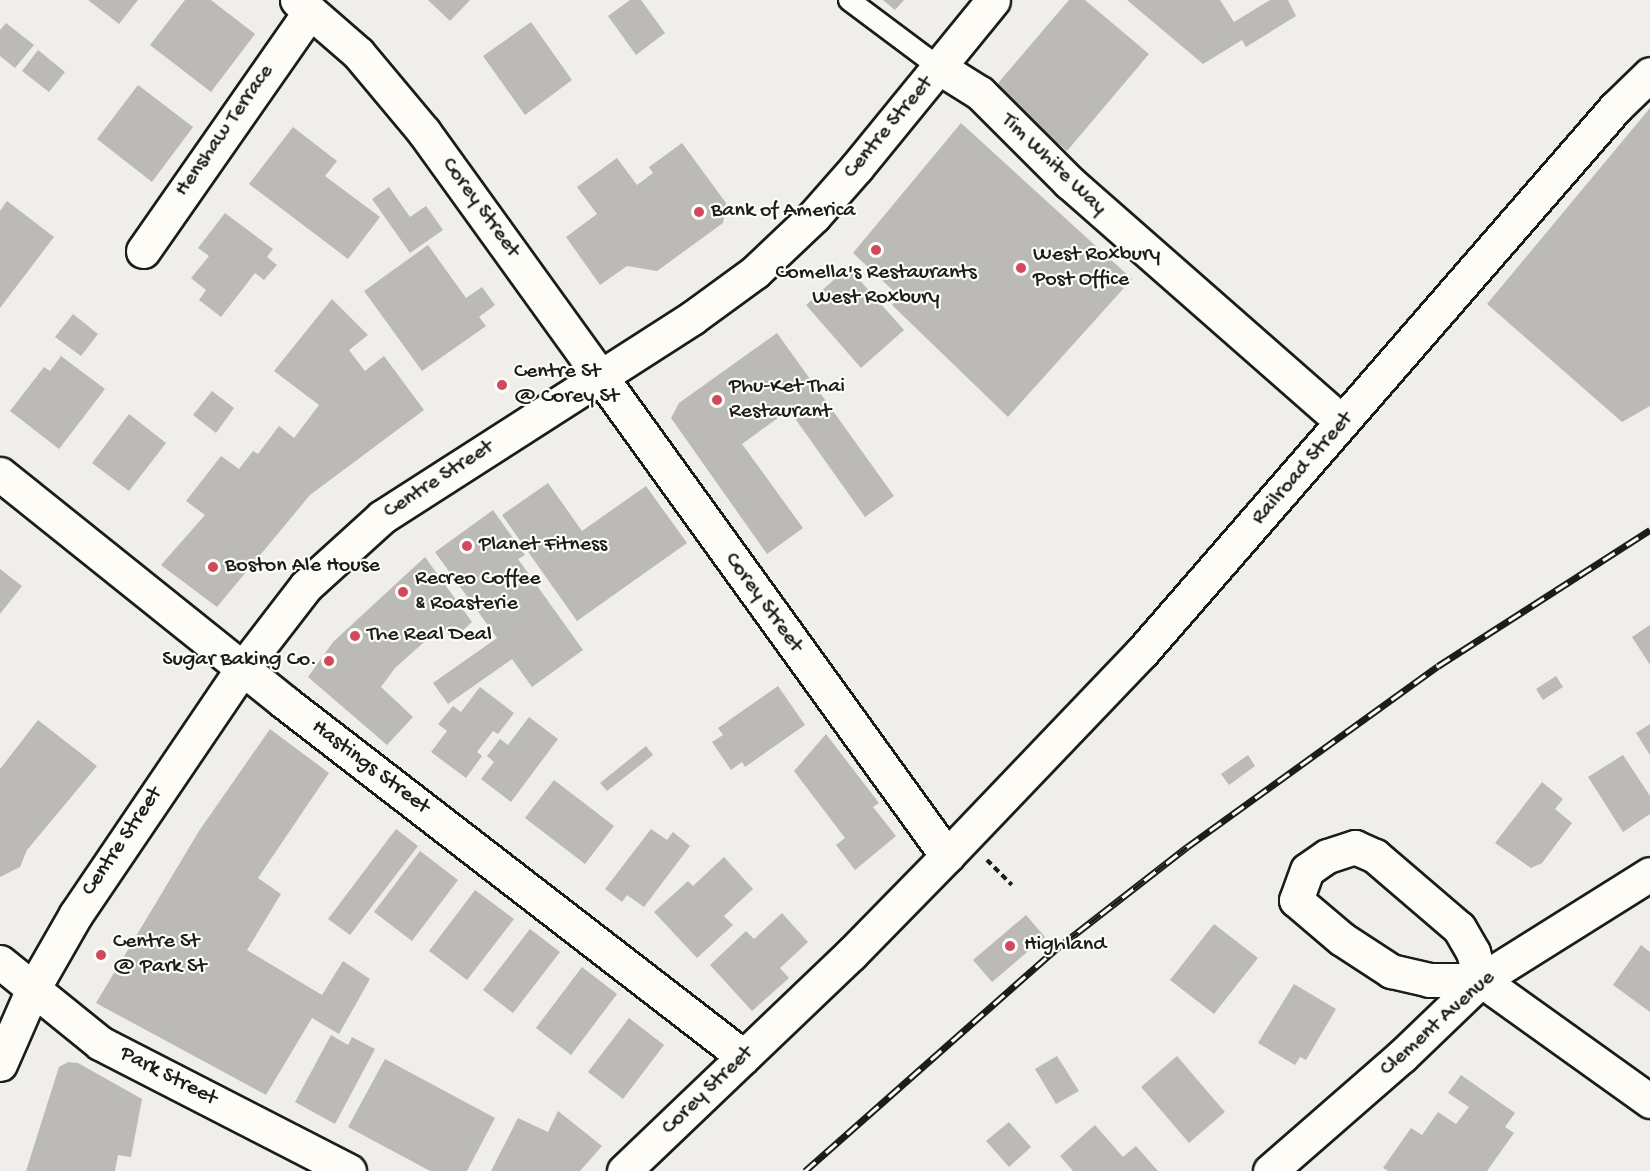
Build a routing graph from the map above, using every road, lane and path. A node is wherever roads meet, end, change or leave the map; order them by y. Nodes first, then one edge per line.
1 (849, 0) edge
2 (993, 0) edge
3 (304, 6) edge
4 (940, 68) junction
5 (1650, 74) edge
6 (142, 251) dead end
7 (601, 377) junction
8 (1327, 409) dead end
9 (0, 474) edge
10 (242, 669) junction
11 (947, 856) junction
12 (986, 859) dead end
13 (1650, 874) edge
14 (1012, 885) dead end
15 (0, 962) edge
16 (1481, 980) junction
17 (33, 989) junction
18 (744, 1057) junction
19 (0, 1064) edge
20 (1650, 1101) edge
21 (349, 1171) edge
22 (624, 1171) edge
23 (1270, 1171) edge

1 - 4 lane
2 - 4 street, Centre Street
3 - 6 street, Henshaw Terrace
3 - 7 street, Corey Street
4 - 7 street, Centre Street
4 - 8 street, Tim White Way
5 - 11 street, Railroad Street
7 - 10 street, Centre Street
7 - 11 street, Corey Street
9 - 10 street, Hastings Street
10 - 17 street, Centre Street
10 - 18 street, Hastings Street
11 - 18 street, Corey Street
12 - 14 path
13 - 16 street, Clement Avenue
15 - 17 street, Park Street
16 - 16 street
16 - 20 street
16 - 23 street, Clement Avenue
17 - 19 street, Centre Street
17 - 21 street, Park Street
18 - 22 street, Corey Street

